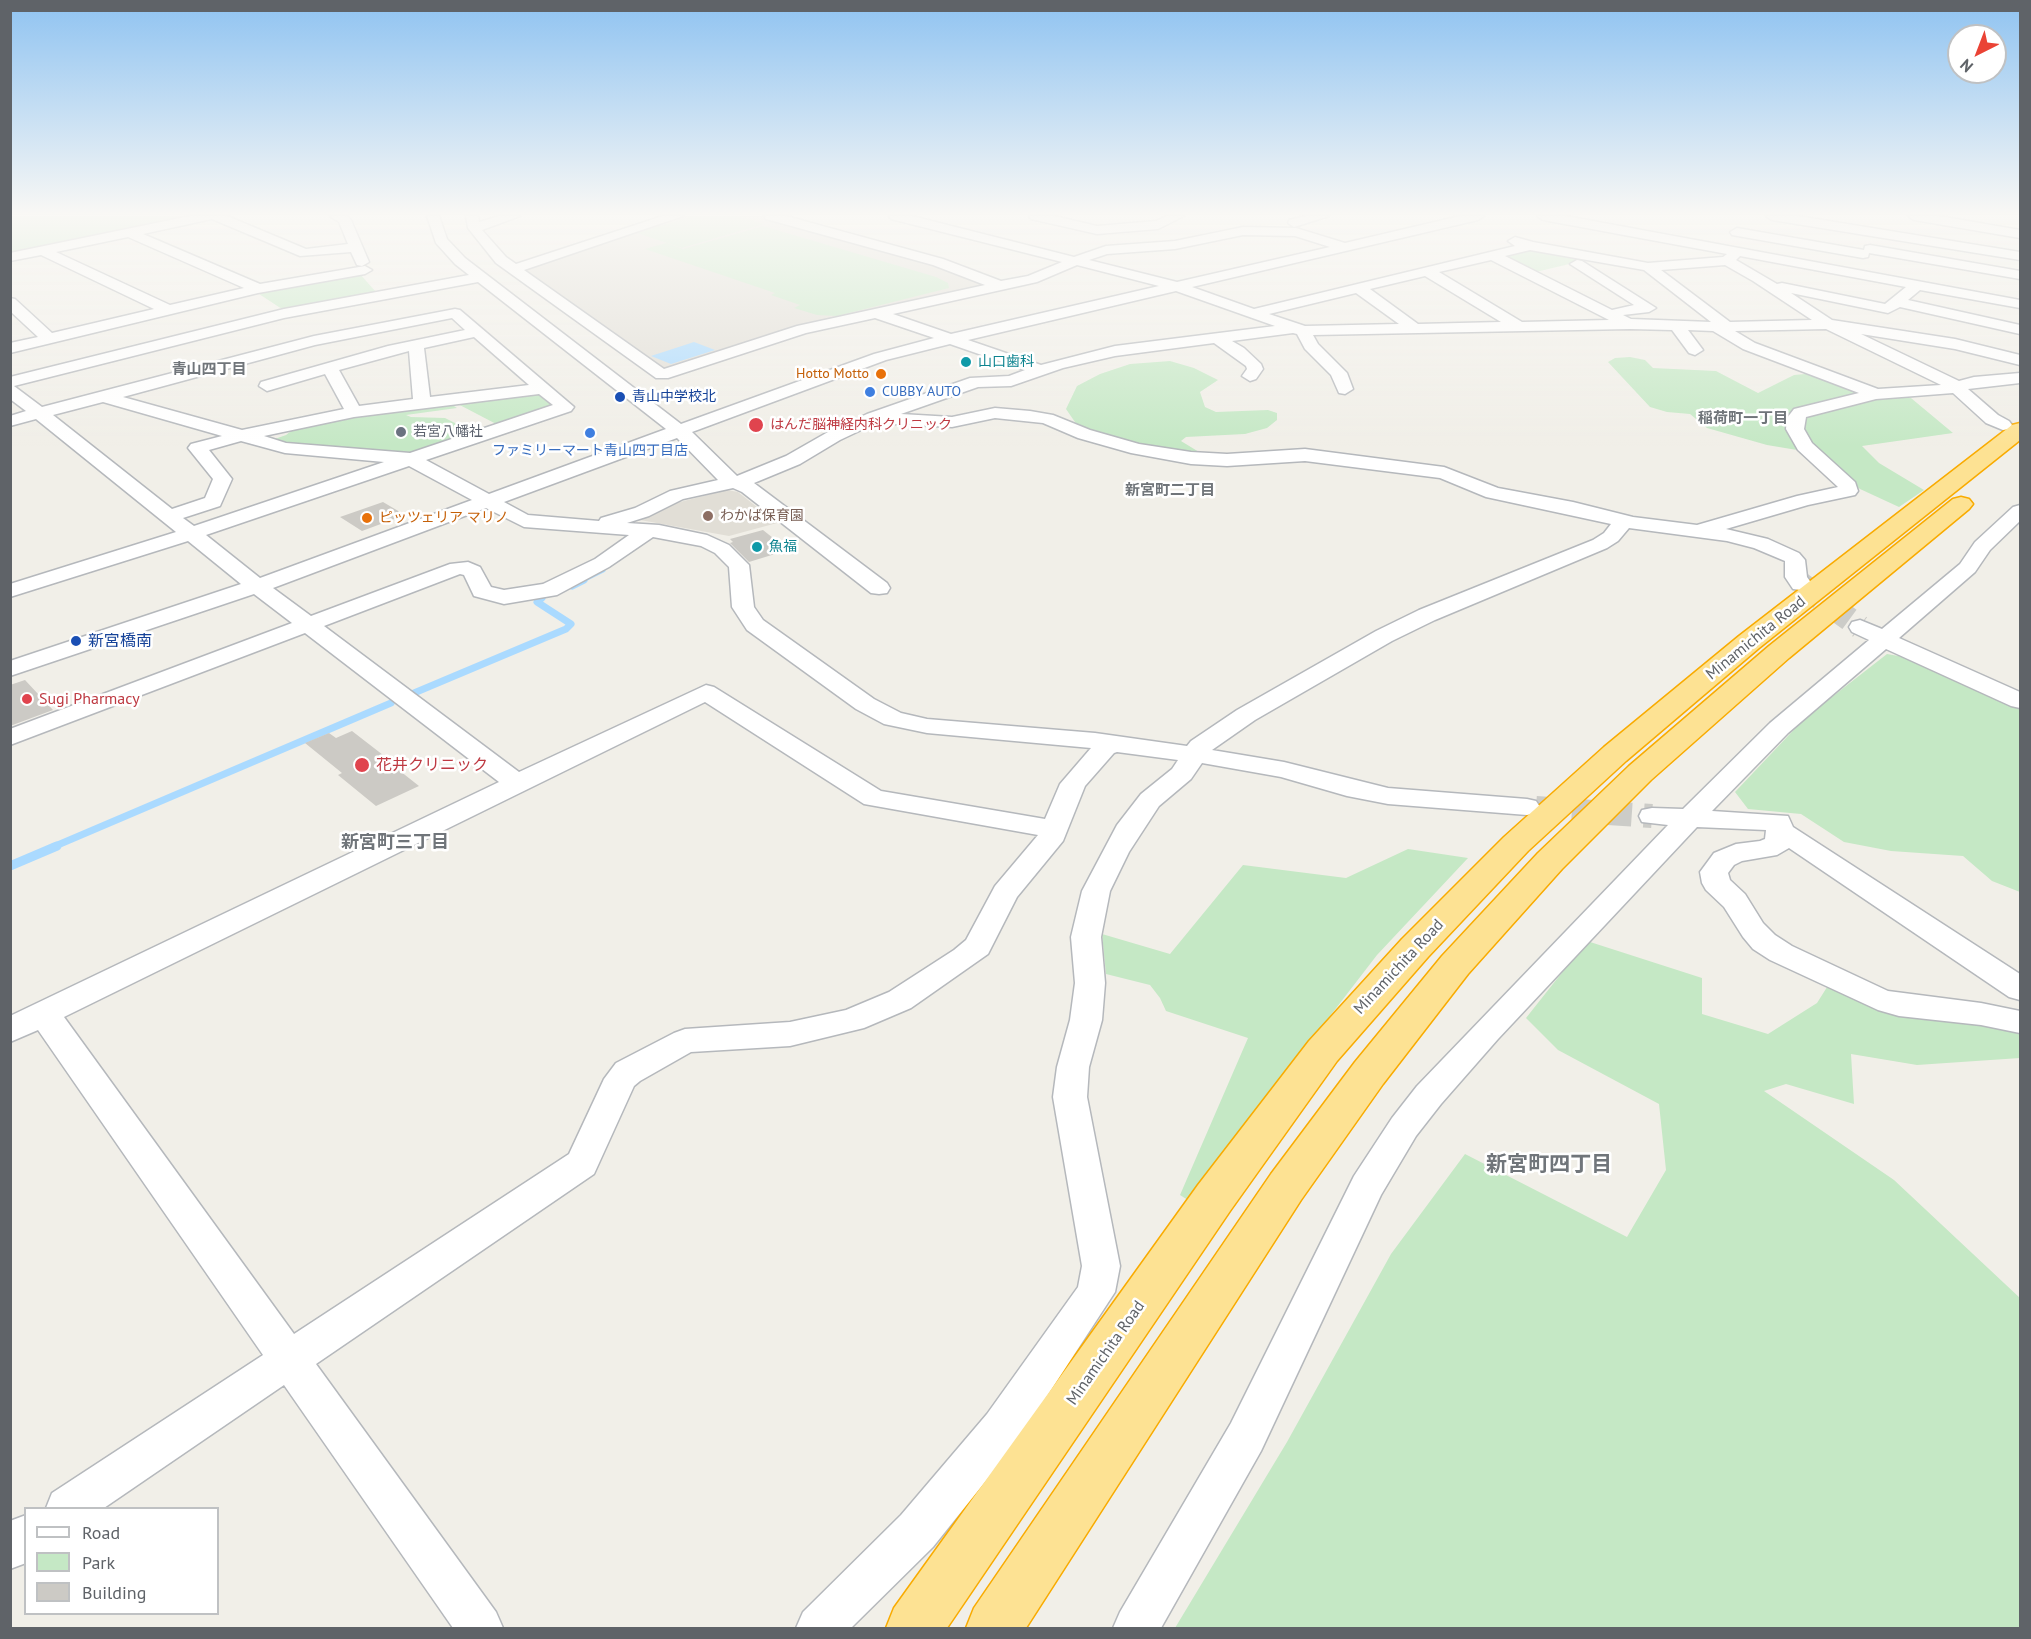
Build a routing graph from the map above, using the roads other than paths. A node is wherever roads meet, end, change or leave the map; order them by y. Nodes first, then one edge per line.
1 (132, 292) edge
2 (243, 292) edge
3 (395, 292) edge
4 (499, 292) edge
5 (547, 292) edge
6 (970, 292) edge
7 (1148, 292) edge
8 (1194, 292) edge
9 (1341, 292) edge
10 (1365, 292) edge
11 (1463, 292) edge
12 (1568, 292) edge
13 (1618, 292) edge
14 (1679, 292) edge
15 (1782, 292) edge
16 (1809, 292) edge
17 (1909, 292) edge
18 (1958, 292) edge
19 (387, 294) junction
20 (10, 302) edge
21 (1898, 302) junction
22 (2020, 304) edge
23 (168, 310) junction
24 (298, 311) junction
25 (1606, 312) junction
26 (875, 313) junction
27 (1255, 314) junction
28 (418, 320) junction
29 (1630, 324) junction
30 (1828, 324) junction
31 (1676, 325) junction
32 (1518, 326) junction
33 (1722, 327) junction
34 (1414, 329) junction
35 (1298, 330) junction
36 (2020, 330) edge
37 (477, 332) junction
38 (197, 336) junction
39 (1216, 338) junction
40 (49, 339) junction
41 (323, 339) junction
42 (950, 339) junction
43 (416, 344) junction
44 (10, 348) edge
45 (1695, 350) dead end
46 (2020, 360) edge
47 (234, 362) junction
48 (330, 368) junction
49 (1040, 370) junction
50 (1250, 376) dead end
51 (2020, 378) edge
52 (10, 382) edge
53 (1955, 386) junction
54 (543, 388) junction
55 (1345, 389) dead end
56 (10, 390) edge
57 (1876, 394) junction
58 (102, 396) junction
59 (274, 396) junction
60 (422, 404) junction
61 (354, 412) junction
62 (40, 413) junction
63 (873, 418) junction
64 (10, 421) edge
65 (295, 424) junction
66 (677, 430) junction
67 (240, 436) junction
68 (2015, 437) edge
69 (410, 459) junction
70 (735, 483) junction
71 (487, 501) junction
72 (2020, 511) edge
73 (169, 516) junction
74 (1624, 521) junction
75 (596, 526) junction
76 (648, 531) junction
77 (1692, 531) junction
78 (190, 534) junction
79 (1801, 584) tunnel mouth
80 (257, 586) junction
81 (879, 588) dead end
82 (10, 591) edge
83 (309, 624) junction
84 (1860, 627) tunnel mouth
85 (1883, 639) junction
86 (10, 669) edge
87 (2020, 701) edge
88 (10, 738) edge
89 (1113, 744) junction
90 (1194, 756) junction
91 (517, 783) junction
92 (1527, 807) tunnel mouth
93 (1652, 816) tunnel mouth
94 (1690, 818) junction
95 (1054, 829) junction
96 (1780, 831) junction
97 (2020, 989) edge
98 (44, 1014) junction
99 (2020, 1022) edge
100 (10, 1030) edge
101 (289, 1359) junction
102 (71, 1507) edge
103 (24, 1538) edge
104 (10, 1547) edge
105 (480, 1629) edge
106 (819, 1629) edge
107 (914, 1629) edge
108 (994, 1629) edge
109 (1136, 1629) edge

1 - 23 street
2 - 23 street
3 - 19 street
4 - 66 street
5 - 26 street
6 - 26 street
7 - 42 street
8 - 27 street
9 - 27 street
10 - 34 street
11 - 32 street
12 - 25 street
13 - 25 street
14 - 33 street
15 - 30 street
16 - 21 street
17 - 21 street
18 - 22 street
19 - 24 street
19 - 28 street
20 - 40 street
21 - 36 street
23 - 40 street
24 - 38 street
24 - 41 street
25 - 29 street
26 - 42 street
27 - 35 street
28 - 37 street
28 - 41 street
29 - 31 street
29 - 32 street
30 - 33 street
30 - 46 street
30 - 53 street
31 - 33 street
31 - 45 street
32 - 34 street
33 - 57 street
34 - 35 street
35 - 39 street
35 - 55 street
37 - 43 street
37 - 54 street
38 - 47 street
38 - 52 street
39 - 49 street
39 - 50 street
40 - 44 street
41 - 47 street
42 - 49 street
42 - 66 street
43 - 48 street
43 - 60 street
47 - 58 street
47 - 59 street
48 - 59 street
48 - 61 street
49 - 63 street
51 - 53 street
53 - 57 street
53 - 68 street
54 - 60 street
54 - 69 street
56 - 62 street
57 - 77 street
58 - 62 street
58 - 67 street
59 - 65 street
60 - 61 street
61 - 65 street
62 - 64 street
62 - 73 street
63 - 70 street
63 - 74 street
65 - 67 street
66 - 70 street
66 - 71 street
67 - 69 street
67 - 73 street
68 - 107 highway, Minamichita Road
68 - 108 highway, Minamichita Road
69 - 71 street
69 - 78 street
70 - 75 street
70 - 81 street
71 - 75 street
71 - 80 street
72 - 85 street
73 - 78 street
74 - 77 street
74 - 90 street
75 - 76 street
76 - 83 street
76 - 89 street
77 - 79 street
78 - 80 street
78 - 82 street
80 - 83 street
80 - 86 street
83 - 88 street
83 - 91 street
84 - 85 street
85 - 87 street
85 - 94 street
89 - 90 street
89 - 95 street
90 - 92 street
90 - 106 street
91 - 95 street
91 - 98 street
93 - 94 street
94 - 96 street
94 - 109 street
95 - 101 street
96 - 97 street
96 - 99 street
98 - 100 street
98 - 101 street
101 - 102 street
101 - 105 street
103 - 104 street

